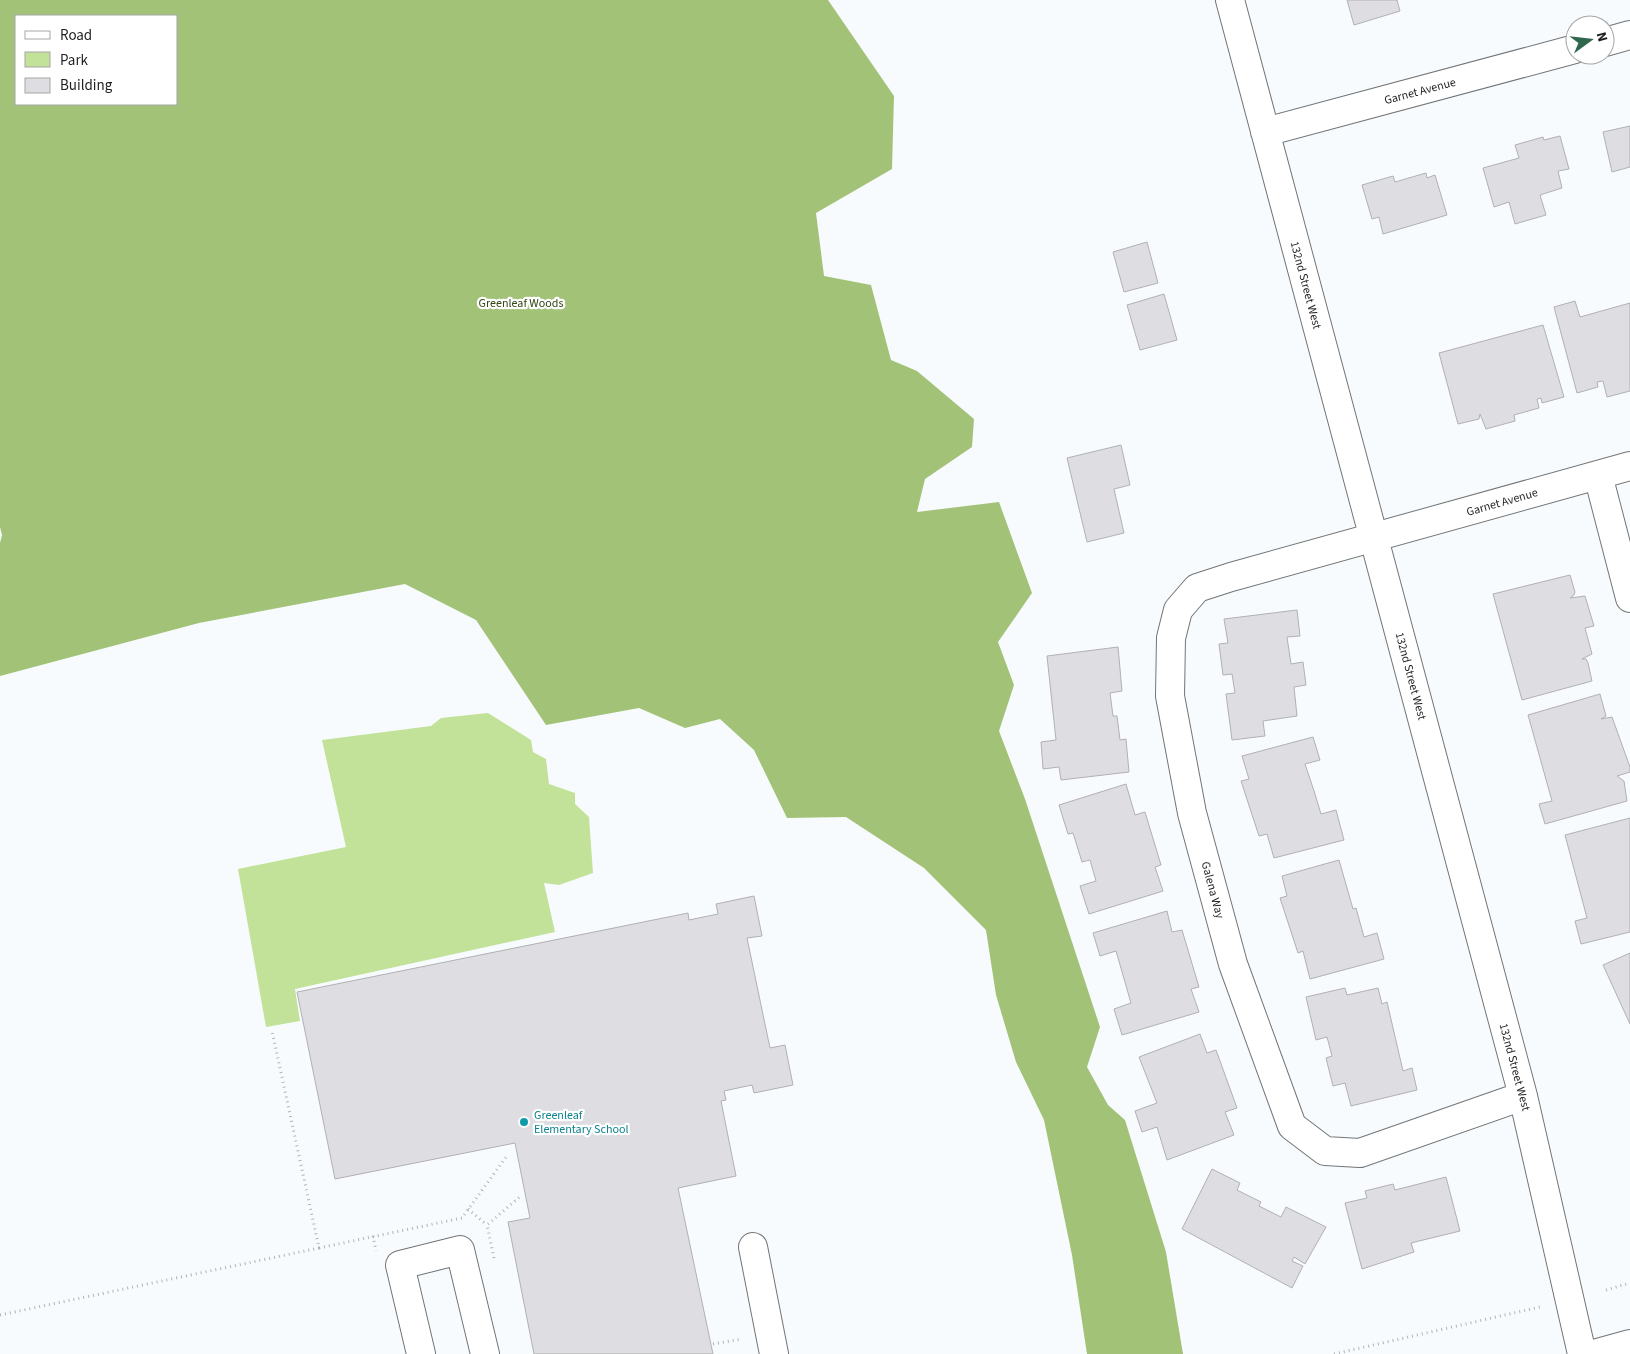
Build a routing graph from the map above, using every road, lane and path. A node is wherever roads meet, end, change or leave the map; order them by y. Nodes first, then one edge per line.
1 (1230, 0) edge
2 (1630, 35) edge
3 (1615, 39) edge
4 (1565, 53) edge
5 (1265, 132) junction
6 (1630, 466) edge
7 (1598, 475) junction
8 (1374, 538) junction
9 (1630, 598) edge
10 (272, 1031) dead end
11 (1523, 1096) junction
12 (506, 1157) dead end
13 (522, 1195) dead end
14 (468, 1209) junction
15 (488, 1225) junction
16 (754, 1247) dead end
17 (318, 1248) junction
18 (494, 1262) dead end
19 (1630, 1283) edge
20 (1606, 1290) dead end
21 (1540, 1307) dead end
22 (0, 1316) edge
23 (1630, 1344) edge
24 (421, 1354) edge
25 (486, 1354) edge
26 (774, 1354) edge
27 (1334, 1354) edge
28 (1582, 1354) edge
29 (1594, 1354) edge

1 - 5 street, 132nd Street West
2 - 3 street
4 - 5 street, Garnet Avenue
5 - 8 street, 132nd Street West
6 - 7 street, Garnet Avenue
7 - 8 street, Garnet Avenue
7 - 9 street
8 - 11 street, 132nd Street West
8 - 11 street, Galena Way
10 - 17 path
11 - 28 street, 132nd Street West
12 - 14 path
13 - 15 path
14 - 15 path
14 - 17 path
15 - 18 path
16 - 26 street
17 - 22 path
19 - 20 path
21 - 27 path
23 - 29 street
24 - 25 street

